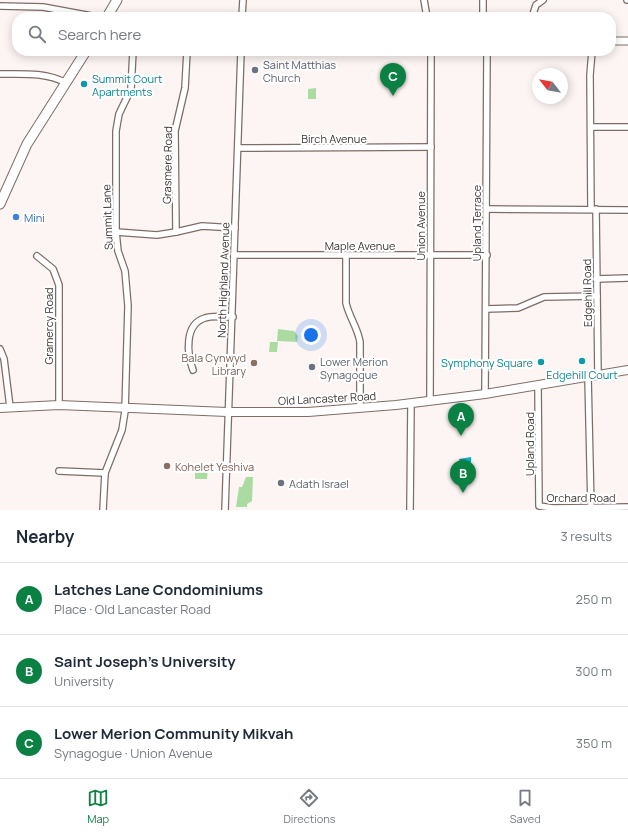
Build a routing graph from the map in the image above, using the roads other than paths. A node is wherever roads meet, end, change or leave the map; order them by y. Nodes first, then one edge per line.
1 (117, 0) edge
2 (243, 0) edge
3 (424, 0) edge
4 (483, 0) edge
5 (543, 0) edge
6 (0, 6) edge
7 (70, 12) edge
8 (110, 12) edge
9 (242, 12) edge
10 (426, 12) edge
11 (483, 12) edge
12 (534, 12) edge
13 (616, 41) edge
14 (628, 41) edge
15 (83, 56) edge
16 (133, 56) edge
17 (187, 56) edge
18 (241, 56) edge
19 (431, 56) edge
20 (487, 56) edge
21 (592, 56) edge
22 (0, 74) edge
23 (66, 83) junction
24 (628, 126) edge
25 (591, 127) junction
26 (431, 147) junction
27 (238, 148) junction
28 (0, 204) edge
29 (487, 209) junction
30 (594, 209) junction
31 (628, 210) edge
32 (235, 228) junction
33 (116, 232) junction
34 (176, 232) junction
35 (430, 254) junction
36 (234, 255) junction
37 (346, 255) junction
38 (487, 255) junction
39 (37, 256) dead end
40 (628, 278) edge
41 (596, 279) junction
42 (597, 296) junction
43 (486, 309) junction
44 (233, 317) junction
45 (0, 349) edge
46 (193, 370) dead end
47 (628, 370) edge
48 (598, 376) junction
49 (588, 377) junction
50 (538, 386) junction
51 (485, 394) junction
52 (430, 401) junction
53 (411, 403) junction
54 (58, 405) junction
55 (10, 407) junction
56 (124, 407) junction
57 (0, 408) edge
58 (360, 408) junction
59 (227, 412) junction
60 (60, 471) dead end
61 (106, 473) junction
62 (538, 502) joint
63 (628, 507) edge
64 (591, 508) junction
65 (103, 510) edge
66 (225, 510) edge
67 (410, 510) edge

1 - 8 main road
2 - 9 street
3 - 10 street
4 - 11 street
5 - 12 street
6 - 7 street
13 - 14 street
15 - 23 main road
16 - 33 street, Summit Lane
17 - 34 street, Grasmere Road
18 - 27 street, North Highland Avenue
19 - 26 street, Union Avenue
20 - 29 street, Upland Terrace
21 - 25 street, Edgehill Road
22 - 23 street
23 - 28 main road
24 - 25 street
25 - 30 street, Edgehill Road
26 - 27 street, Birch Avenue
26 - 35 street, Union Avenue
27 - 32 street, North Highland Avenue
29 - 30 street
29 - 38 street, Upland Terrace
30 - 31 street
30 - 41 street, Edgehill Road
32 - 34 street
32 - 36 street, North Highland Avenue
33 - 34 street
33 - 56 street, Summit Lane
35 - 37 street, Maple Avenue
35 - 38 street, Maple Avenue
35 - 52 street, Union Avenue
36 - 37 street, Maple Avenue
36 - 44 street, North Highland Avenue
37 - 58 street
38 - 43 street, Upland Terrace
39 - 54 street, Gramercy Road
40 - 41 street
41 - 42 street, Edgehill Road
42 - 43 street
42 - 48 street, Edgehill Road
43 - 51 street, Upland Terrace
44 - 46 street
44 - 59 street, North Highland Avenue
45 - 55 street
47 - 48 main road, Old Lancaster Road
48 - 49 main road, Old Lancaster Road
49 - 50 main road, Old Lancaster Road
49 - 64 street
50 - 51 main road, Old Lancaster Road
50 - 62 street, Upland Road
51 - 52 main road, Old Lancaster Road
52 - 53 main road, Old Lancaster Road
53 - 58 main road, Old Lancaster Road
53 - 67 street
54 - 55 main road, Old Lancaster Road
54 - 56 main road, Old Lancaster Road
55 - 57 main road, Old Lancaster Road
56 - 59 main road, Old Lancaster Road
56 - 61 street, Summit Lane
58 - 59 main road, Old Lancaster Road
59 - 66 street, North Highland Avenue
60 - 61 street
61 - 65 street, Summit Lane
62 - 64 street, Orchard Road
63 - 64 street, Orchard Road

